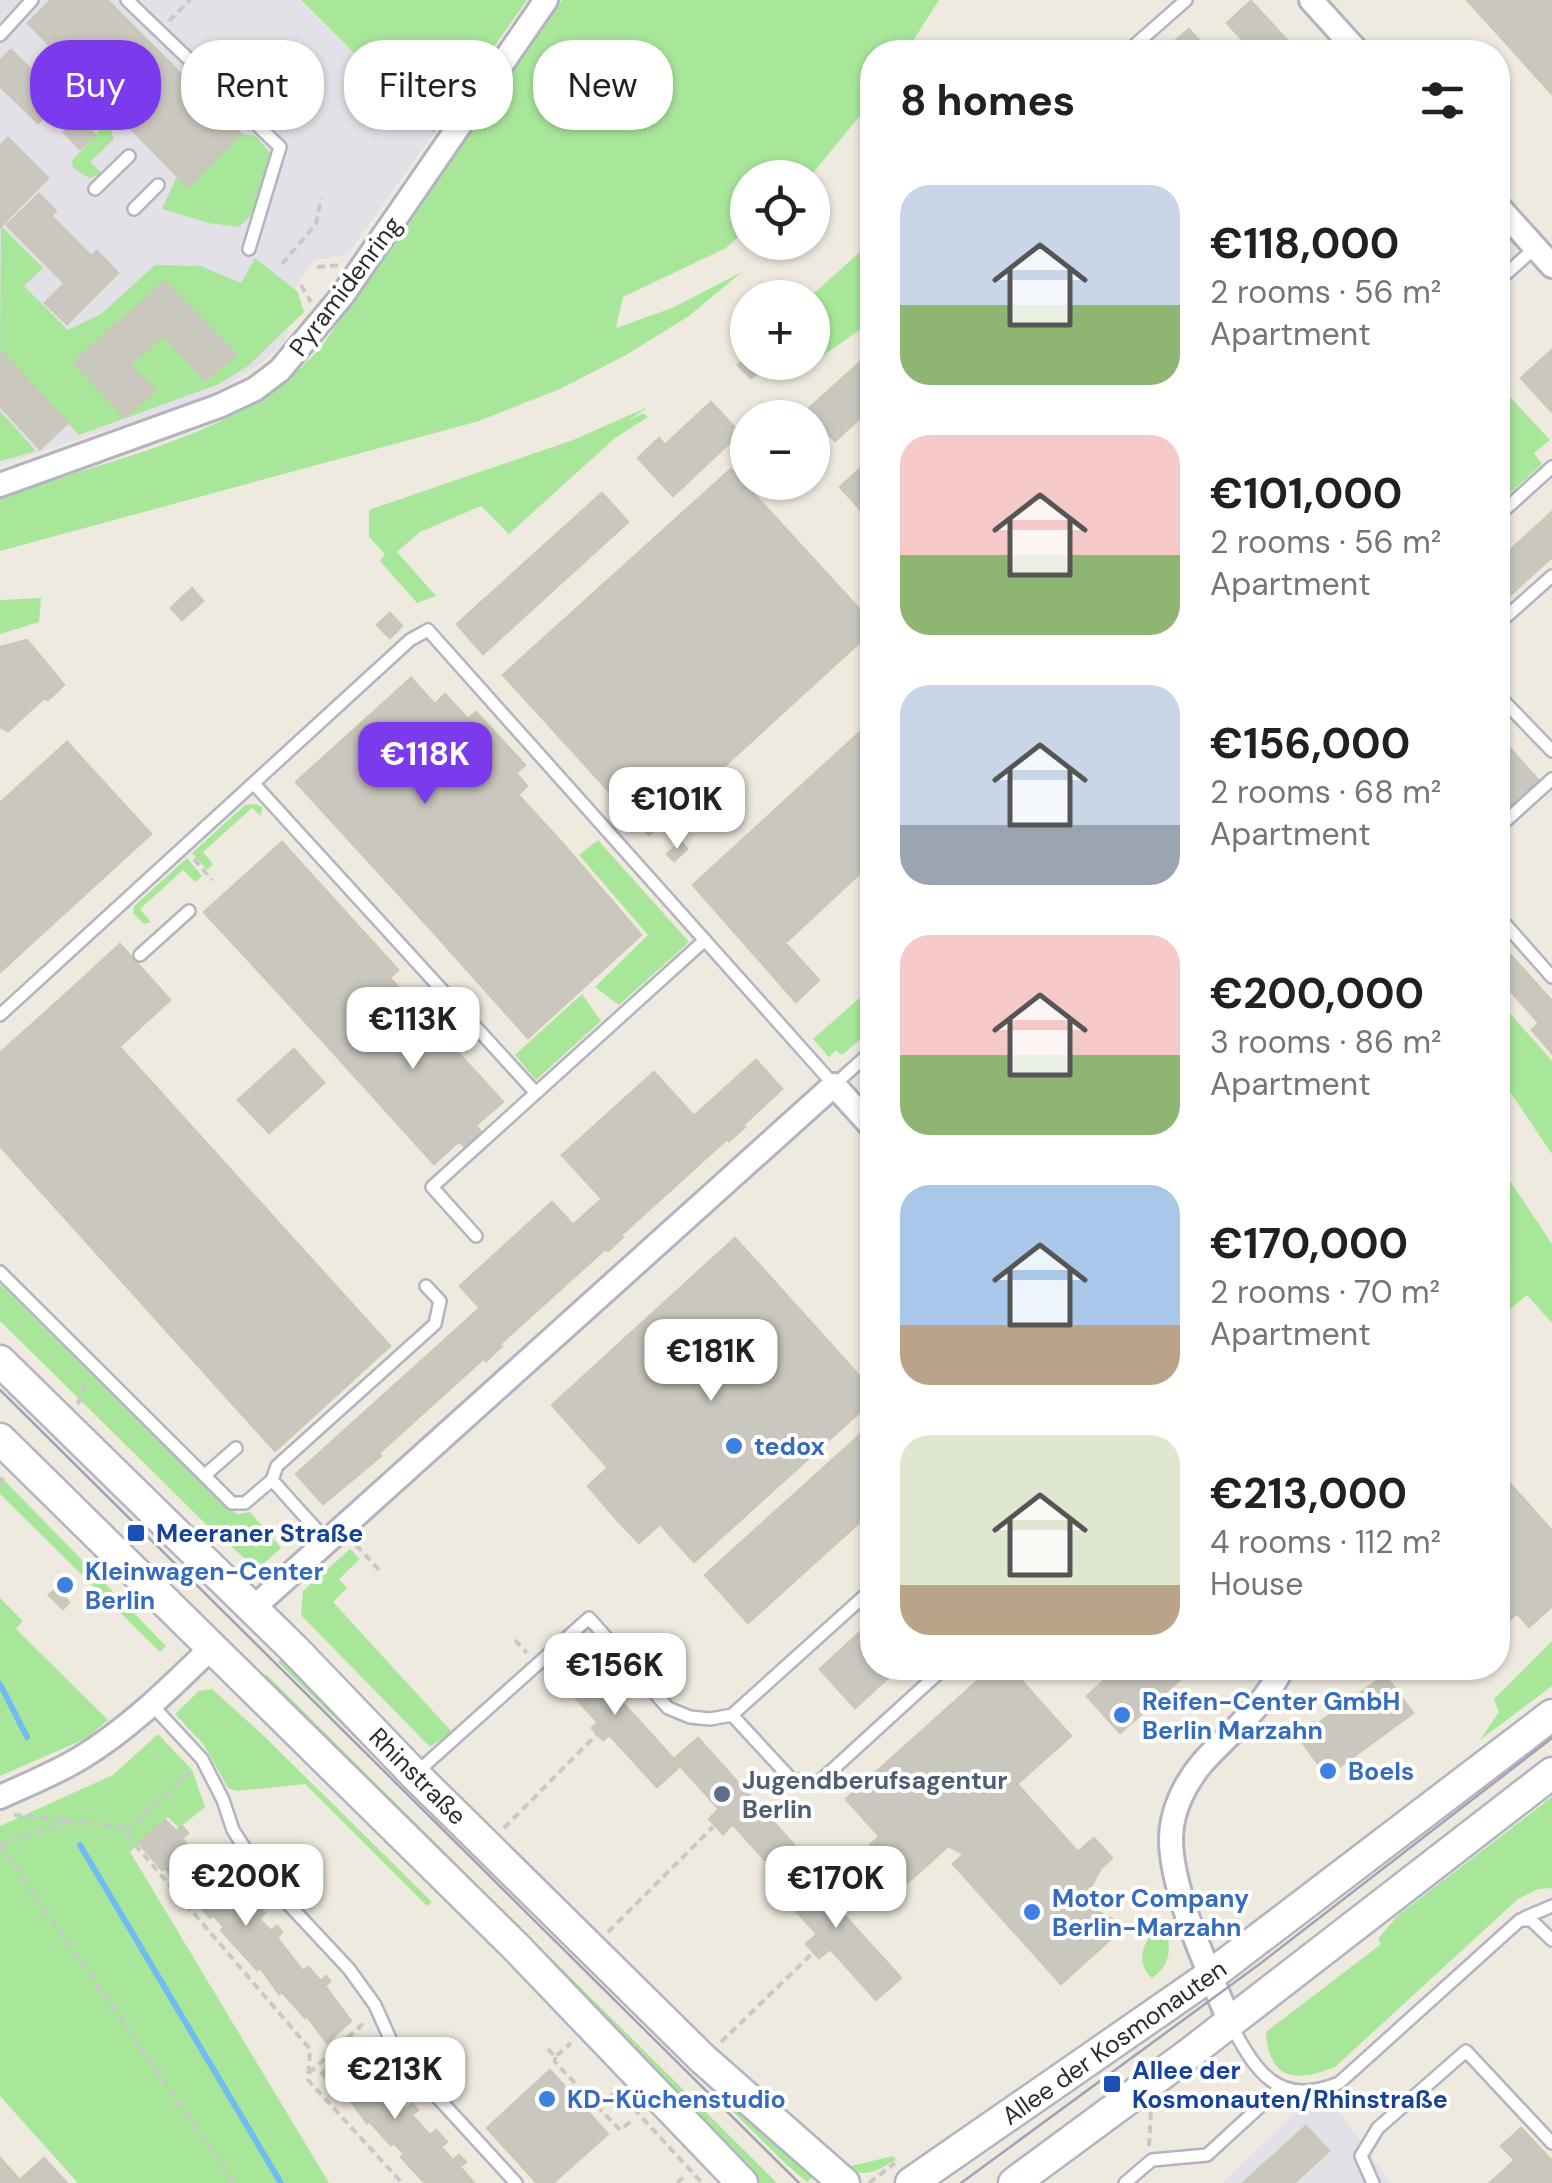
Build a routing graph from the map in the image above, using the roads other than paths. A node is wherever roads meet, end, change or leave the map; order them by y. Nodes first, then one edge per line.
1 (32, 0) edge
2 (127, 0) edge
3 (546, 0) edge
4 (1186, 0) edge
5 (1311, 0) edge
6 (0, 35) edge
7 (1140, 40) edge
8 (1347, 40) edge
9 (129, 156) dead end
10 (158, 185) dead end
11 (94, 188) dead end
12 (134, 209) dead end
13 (1510, 220) edge
14 (1535, 248) junction
15 (249, 249) dead end
16 (1552, 266) edge
17 (1510, 270) edge
18 (1552, 467) edge
19 (0, 484) edge
20 (1510, 505) edge
21 (1552, 576) edge
22 (1510, 613) edge
23 (1510, 707) edge
24 (1552, 751) edge
25 (1552, 779) edge
26 (254, 784) junction
27 (1510, 817) edge
28 (189, 910) dead end
29 (1510, 930) edge
30 (706, 940) junction
31 (140, 954) dead end
32 (1552, 977) edge
33 (0, 1015) edge
34 (860, 1062) edge
35 (834, 1085) junction
36 (536, 1093) junction
37 (860, 1113) edge
38 (476, 1236) dead end
39 (0, 1272) edge
40 (426, 1286) dead end
41 (0, 1361) edge
42 (0, 1439) edge
43 (236, 1448) dead end
44 (205, 1476) junction
45 (272, 1480) junction
46 (326, 1540) junction
47 (860, 1600) edge
48 (252, 1609) junction
49 (212, 1646) junction
50 (931, 1680) edge
51 (1275, 1680) edge
52 (152, 1704) junction
53 (732, 1715) junction
54 (1552, 1715) edge
55 (1552, 1773) edge
56 (414, 1774) junction
57 (0, 1797) edge
58 (1552, 1906) edge
59 (1520, 1920) junction
60 (1552, 1940) edge
61 (1211, 1975) junction
62 (1230, 2023) junction
63 (1280, 2089) junction
64 (1552, 2143) edge
65 (909, 2169) edge
66 (516, 2183) edge
67 (742, 2183) edge
68 (844, 2183) edge
69 (1014, 2183) edge
70 (1125, 2183) edge
71 (1373, 2183) edge

1 - 6 lane
2 - 15 lane
3 - 19 street, Pyramidenring
4 - 7 lane
5 - 8 street
9 - 11 lane
10 - 12 lane
13 - 14 street
14 - 16 street
14 - 17 lane
18 - 20 lane
21 - 22 lane
23 - 24 lane
25 - 27 lane
26 - 30 lane
26 - 33 lane
26 - 36 lane
28 - 31 lane
29 - 32 lane
30 - 35 lane
30 - 36 lane
34 - 35 lane
35 - 37 street
35 - 46 street
36 - 38 lane
39 - 44 lane
40 - 45 lane
41 - 48 main road, Rhinstraße
42 - 49 main road, Rhinstraße
43 - 44 lane
44 - 45 lane
45 - 46 lane
46 - 48 street
47 - 53 lane
48 - 49 main road
48 - 56 main road, Rhinstraße
49 - 52 street
49 - 67 main road, Rhinstraße
50 - 53 lane
51 - 61 street
52 - 57 street
52 - 66 lane
53 - 56 lane
54 - 61 main road, Allee der Kosmonauten
55 - 62 main road, Allee der Kosmonauten
56 - 68 main road, Rhinstraße
58 - 59 lane
59 - 60 lane
59 - 63 lane
61 - 62 street
61 - 65 main road, Allee der Kosmonauten
62 - 63 lane
62 - 69 main road, Allee der Kosmonauten
63 - 70 lane
64 - 71 lane

